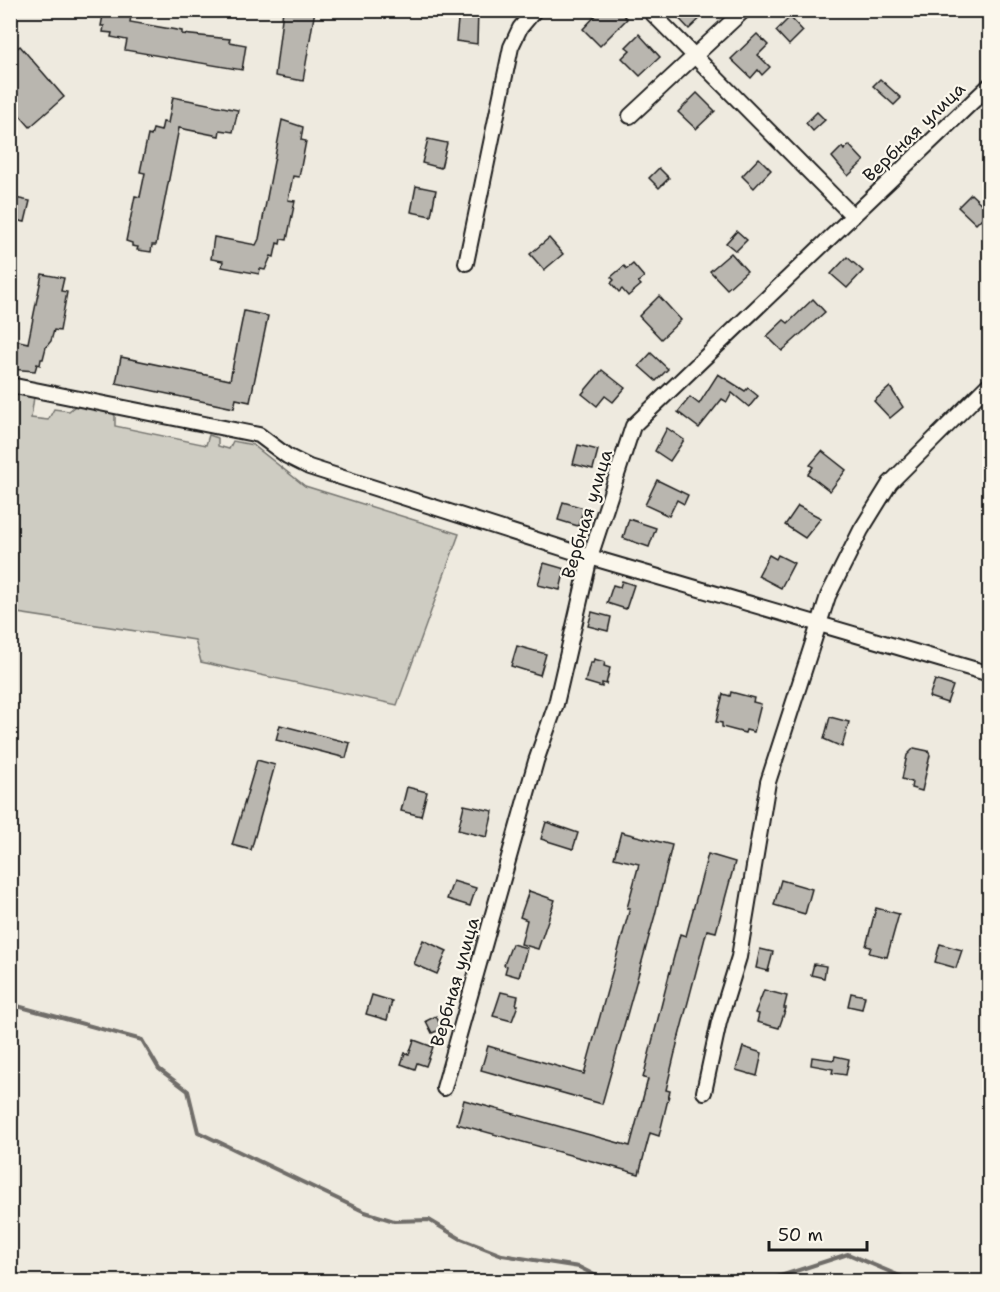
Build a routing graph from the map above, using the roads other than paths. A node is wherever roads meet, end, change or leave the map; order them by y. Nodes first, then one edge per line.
1 (535, 10) edge
2 (649, 10) edge
3 (744, 10) edge
4 (695, 57) junction
5 (990, 85) edge
6 (630, 116) dead end
7 (853, 216) junction
8 (466, 263) dead end
9 (990, 383) edge
10 (10, 385) edge
11 (590, 557) junction
12 (819, 625) junction
13 (990, 674) edge
14 (444, 1088) dead end
15 (704, 1092) dead end

1 - 8 street
2 - 4 street
3 - 4 street
4 - 6 street
4 - 7 street
5 - 7 street, Вербная улица
7 - 11 street, Вербная улица
9 - 12 street
10 - 11 street
11 - 12 street
11 - 14 street, Вербная улица
12 - 13 street
12 - 15 street

